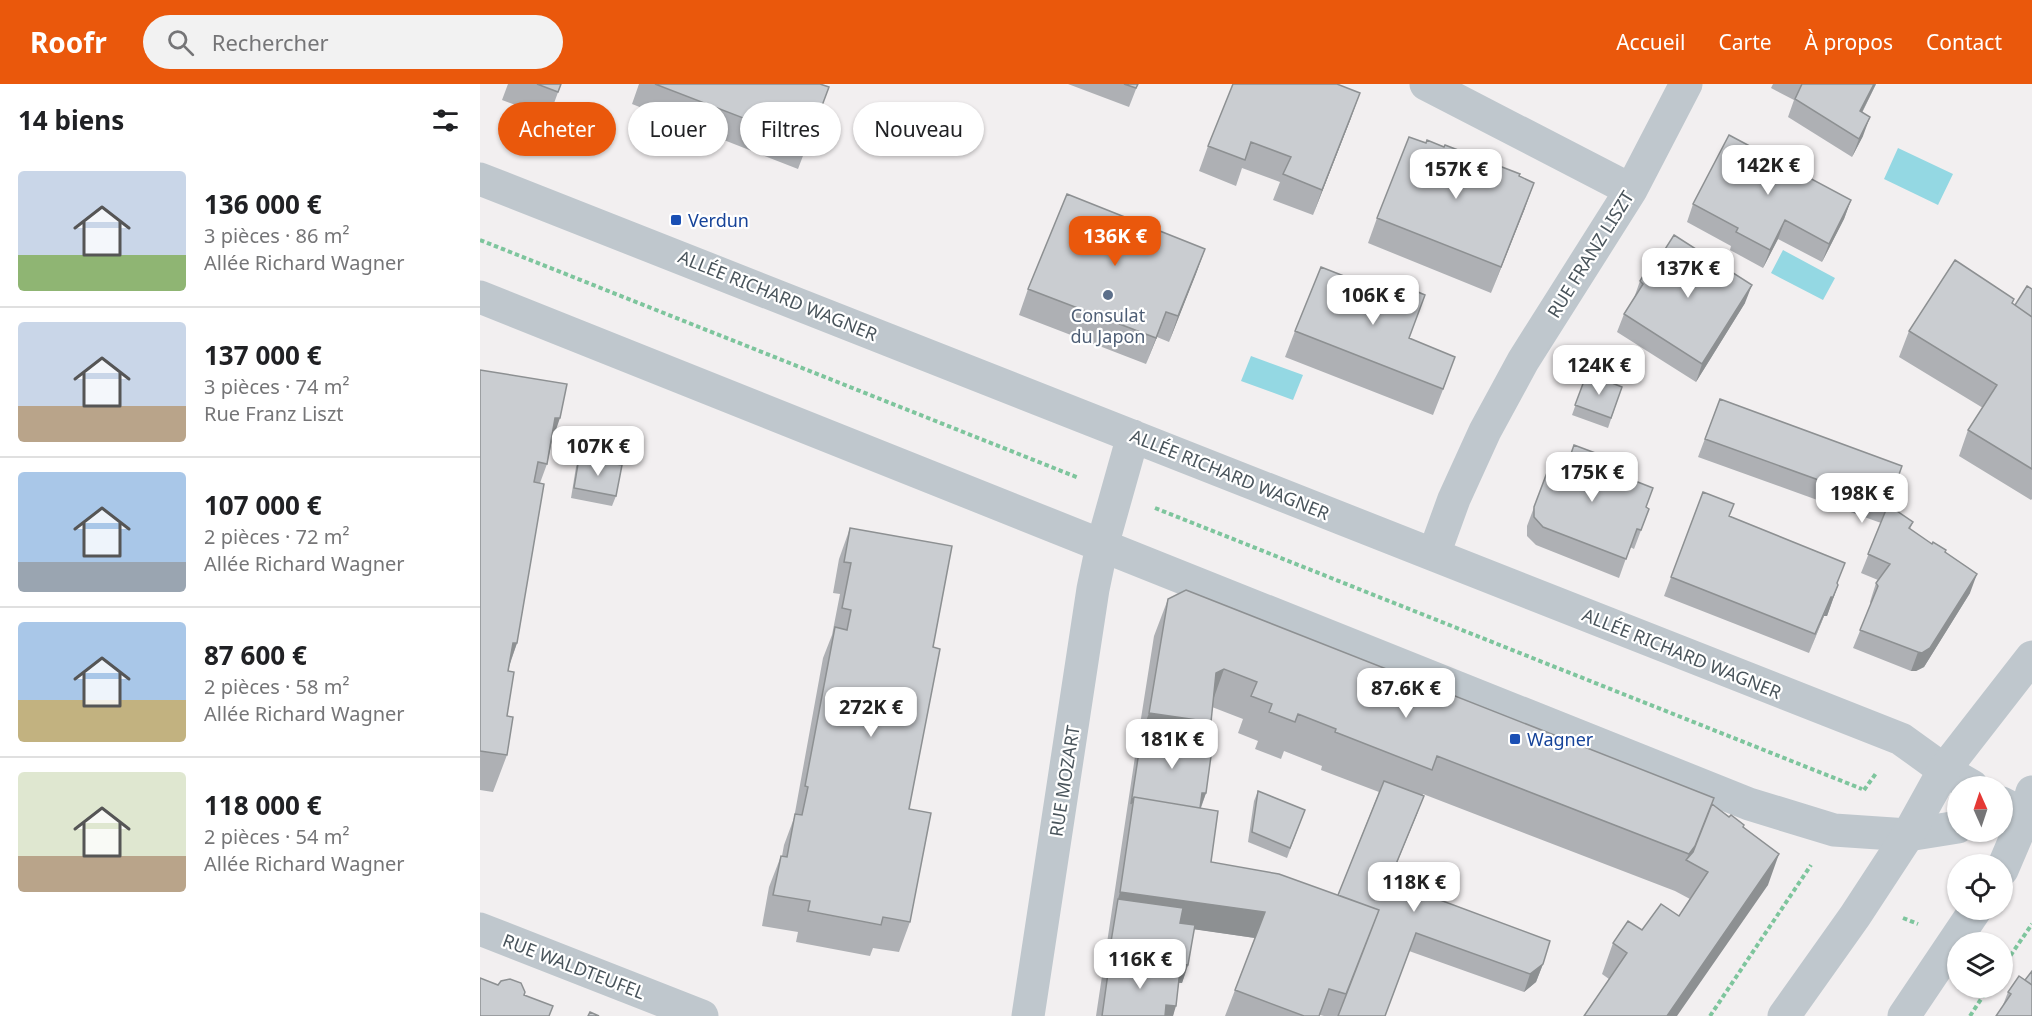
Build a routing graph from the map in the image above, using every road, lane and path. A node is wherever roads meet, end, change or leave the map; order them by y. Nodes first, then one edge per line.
1 (1426, 84) edge
2 (1686, 84) edge
3 (480, 179) edge
4 (1631, 190) junction
5 (480, 240) edge
6 (480, 297) edge
7 (1133, 436) junction
8 (1117, 493) junction
9 (1102, 546) junction
10 (1434, 554) junction
11 (2032, 657) edge
12 (1901, 739) junction
13 (1944, 770) junction
14 (1954, 776) edge
15 (1864, 790) junction
16 (2019, 810) edge
17 (1947, 829) edge
18 (1834, 830) junction
19 (1908, 836) junction
20 (2007, 854) edge
21 (1897, 916) dead end
22 (1969, 920) edge
23 (2032, 924) edge
24 (1929, 927) dead end
25 (480, 929) edge
26 (2013, 952) edge
27 (1982, 998) edge
28 (702, 1016) edge
29 (1028, 1016) edge
30 (1710, 1016) edge
31 (1784, 1016) edge
32 (1904, 1016) edge
33 (1970, 1016) edge

1 - 4 street
2 - 4 street, RUE FRANZ LISZT
3 - 7 street, ALLÉE RICHARD WAGNER
4 - 10 street, RUE FRANZ LISZT
5 - 8 path
6 - 9 street
7 - 8 street, RUE MOZART
7 - 10 street, ALLÉE RICHARD WAGNER
8 - 9 street, RUE MOZART
8 - 15 path
9 - 18 street
9 - 29 street, RUE MOZART
10 - 12 street, ALLÉE RICHARD WAGNER
11 - 13 street
12 - 13 street, ALLÉE RICHARD WAGNER
12 - 15 path
13 - 14 street, ALLÉE RICHARD WAGNER
13 - 19 street
15 - 18 path
16 - 20 street
17 - 19 street
18 - 19 street
18 - 30 path
19 - 31 street
21 - 24 path
22 - 32 street
23 - 26 path
25 - 28 street, RUE WALDTEUFEL
27 - 33 path

